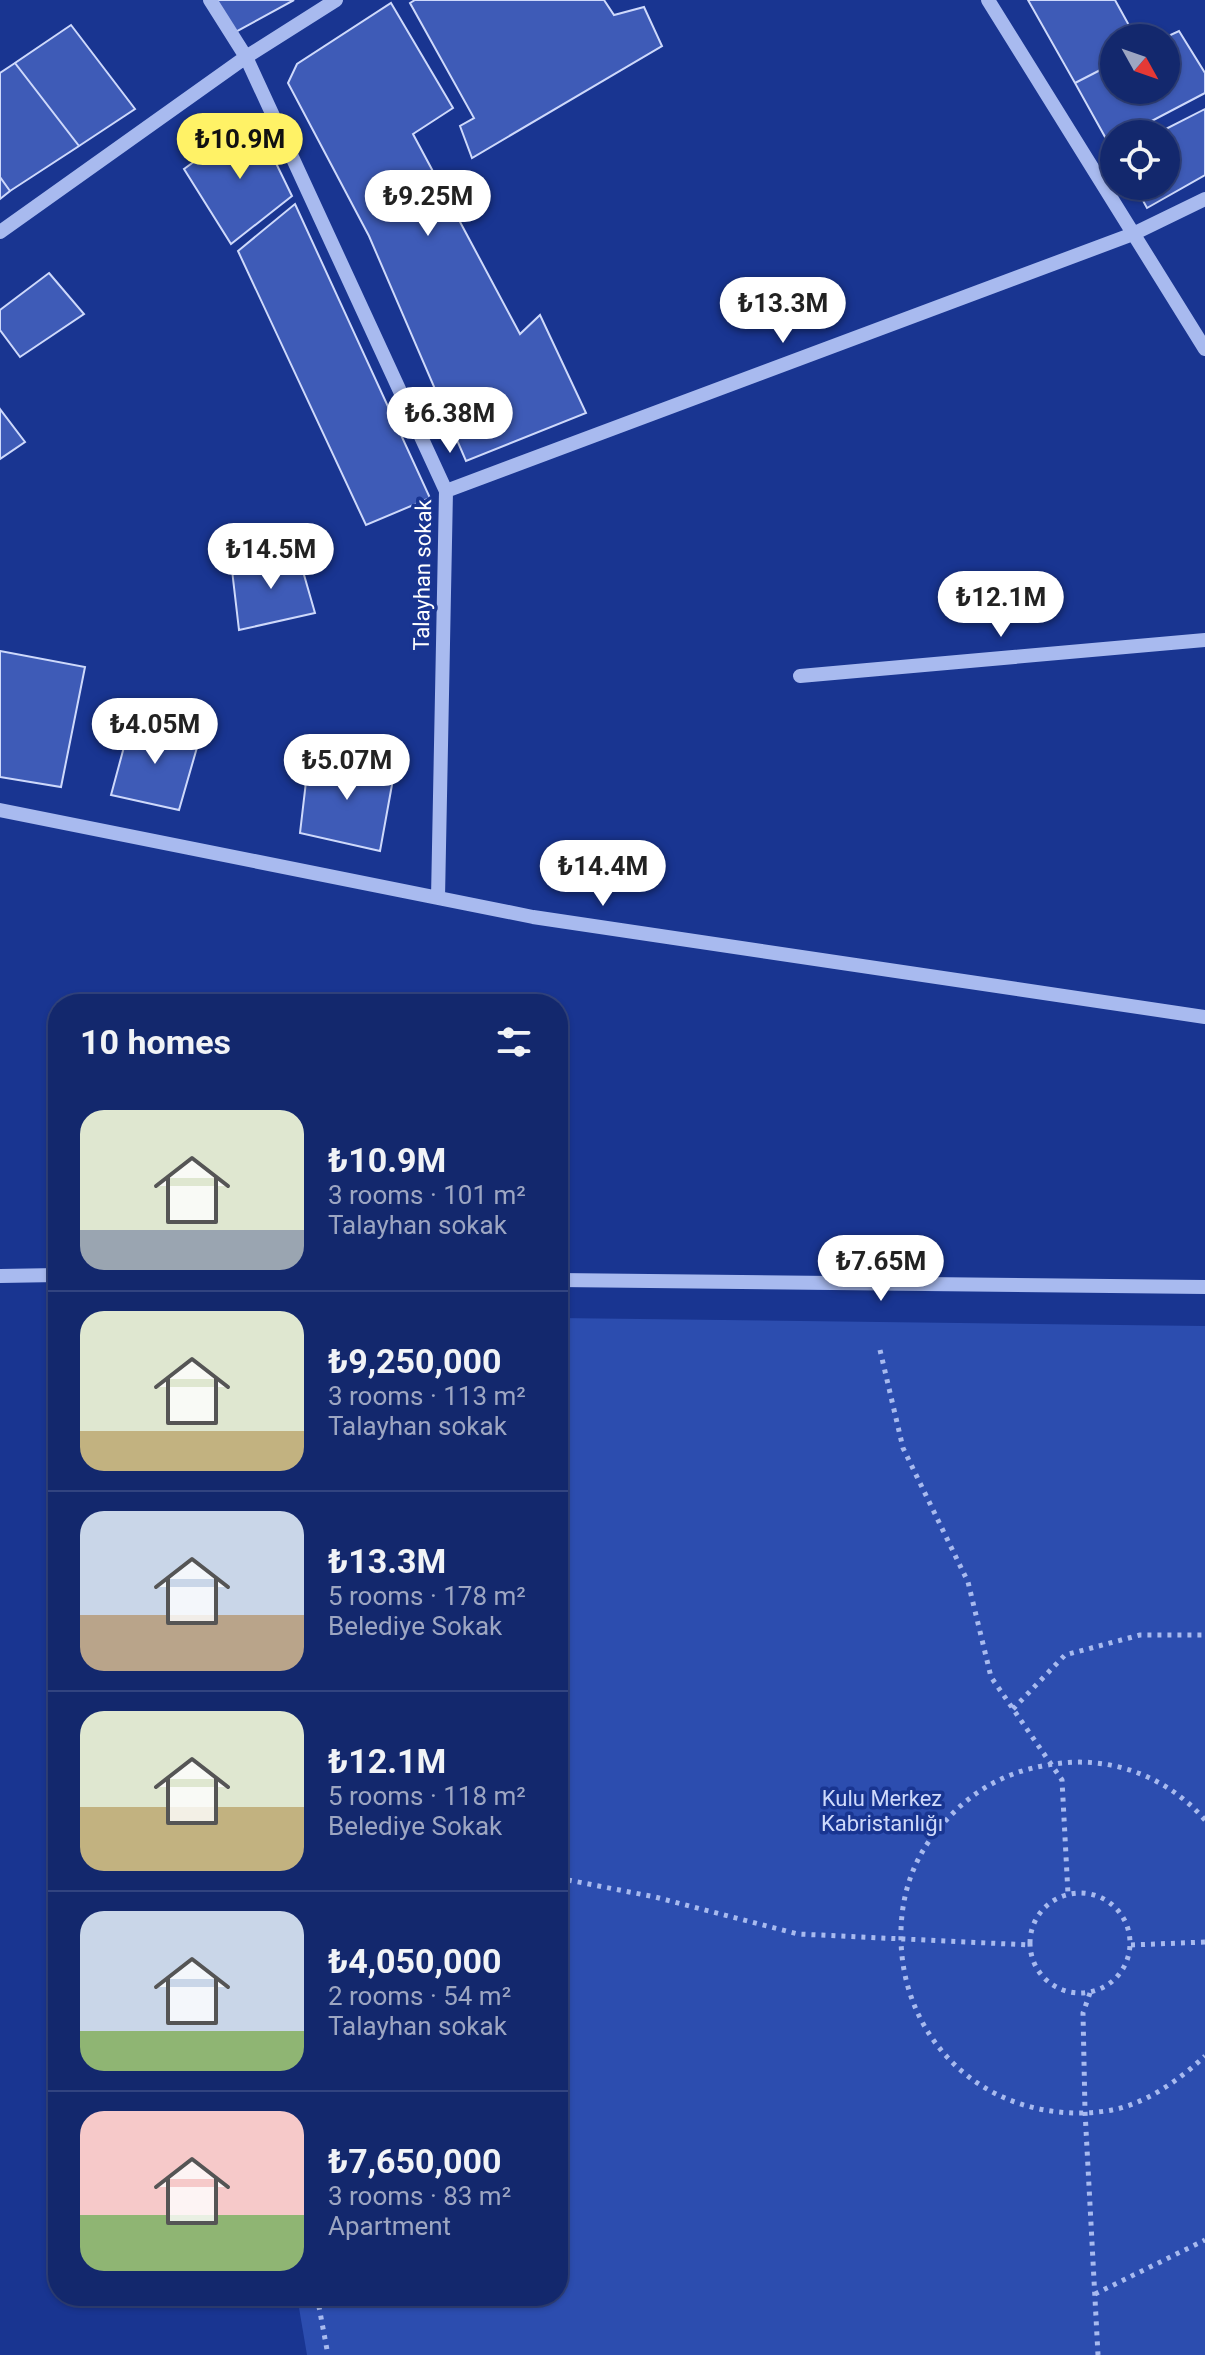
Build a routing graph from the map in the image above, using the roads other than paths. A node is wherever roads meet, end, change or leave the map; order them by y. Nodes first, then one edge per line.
1 (210, 0) edge
2 (336, 0) edge
3 (988, 0) edge
4 (246, 57) junction
5 (1205, 199) edge
6 (0, 232) edge
7 (1133, 234) junction
8 (1205, 349) edge
9 (446, 491) junction
10 (1205, 640) edge
11 (800, 676) dead end
12 (0, 810) edge
13 (438, 898) junction
14 (1205, 1017) edge
15 (48, 1275) edge
16 (0, 1276) edge
17 (568, 1280) edge
18 (1205, 1287) edge

1 - 4 street, Talayhan sokak
2 - 4 street
3 - 7 street
4 - 6 street
4 - 9 street, Talayhan sokak
5 - 7 street
7 - 8 street
7 - 9 street
9 - 13 street, Talayhan sokak
10 - 11 street
12 - 13 street
13 - 14 street
15 - 16 street
17 - 18 street

